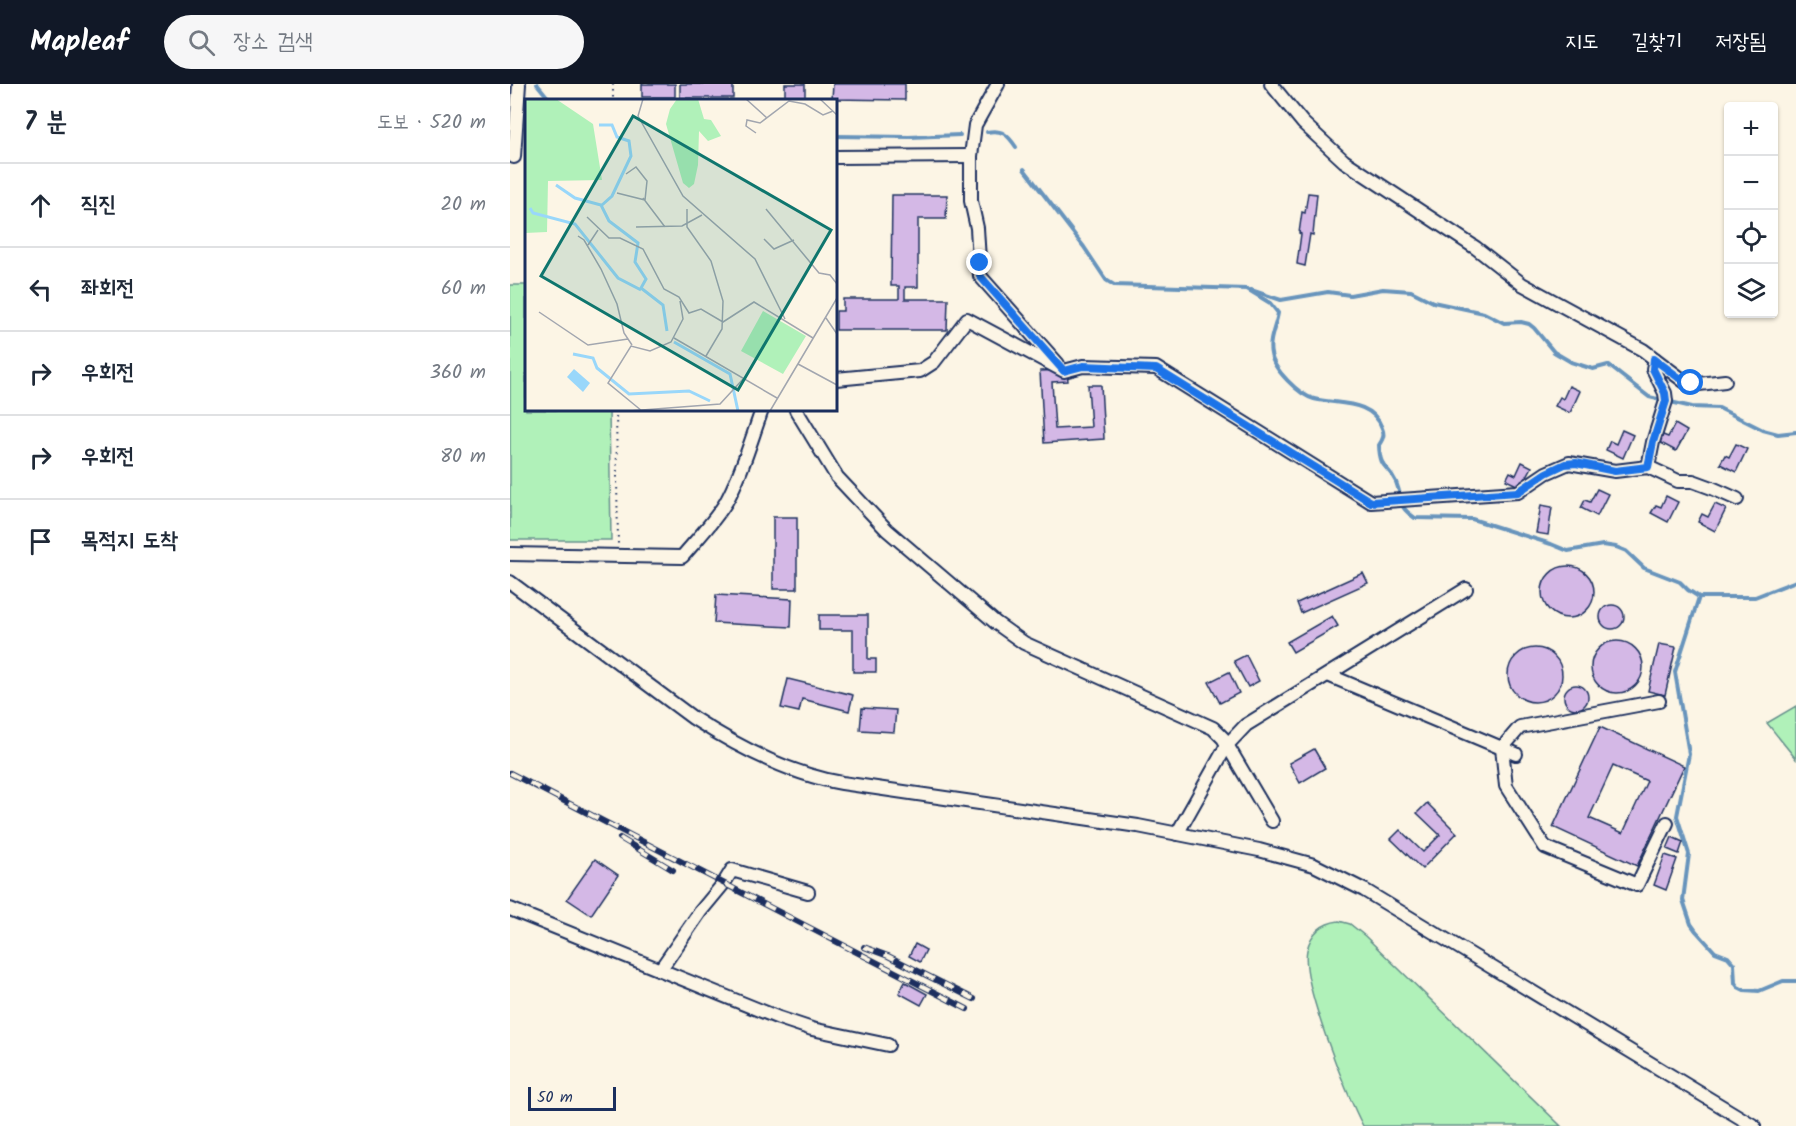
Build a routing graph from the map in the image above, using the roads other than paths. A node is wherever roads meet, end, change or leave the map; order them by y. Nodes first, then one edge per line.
1 (519, 84) edge
2 (998, 84) edge
3 (1270, 84) edge
4 (971, 156) junction
5 (517, 157) edge
6 (837, 157) edge
7 (1654, 359) junction
8 (1064, 371) junction
9 (837, 379) edge
10 (1725, 381) dead end
11 (762, 411) edge
12 (797, 411) edge
13 (1648, 467) junction
14 (1737, 500) dead end
15 (510, 554) edge
16 (510, 582) edge
17 (1466, 589) dead end
18 (1328, 675) junction
19 (1659, 701) dead end
20 (1227, 745) junction
21 (1502, 748) junction
22 (1516, 754) dead end
23 (1272, 820) dead end
24 (1667, 823) dead end
25 (1178, 834) junction
26 (808, 892) dead end
27 (510, 909) edge
28 (660, 970) junction
29 (888, 1045) dead end
30 (1754, 1126) edge

1 - 5 street
2 - 4 street
3 - 7 street
4 - 6 street
4 - 8 street
7 - 10 street
7 - 13 street
8 - 9 street
8 - 13 street
11 - 15 street
12 - 20 street
13 - 14 street
16 - 25 street
17 - 18 street
18 - 20 street
18 - 21 street
19 - 21 street
20 - 23 street
20 - 25 street
21 - 22 street
21 - 24 street
25 - 30 street
26 - 28 street
27 - 28 street
28 - 29 street

